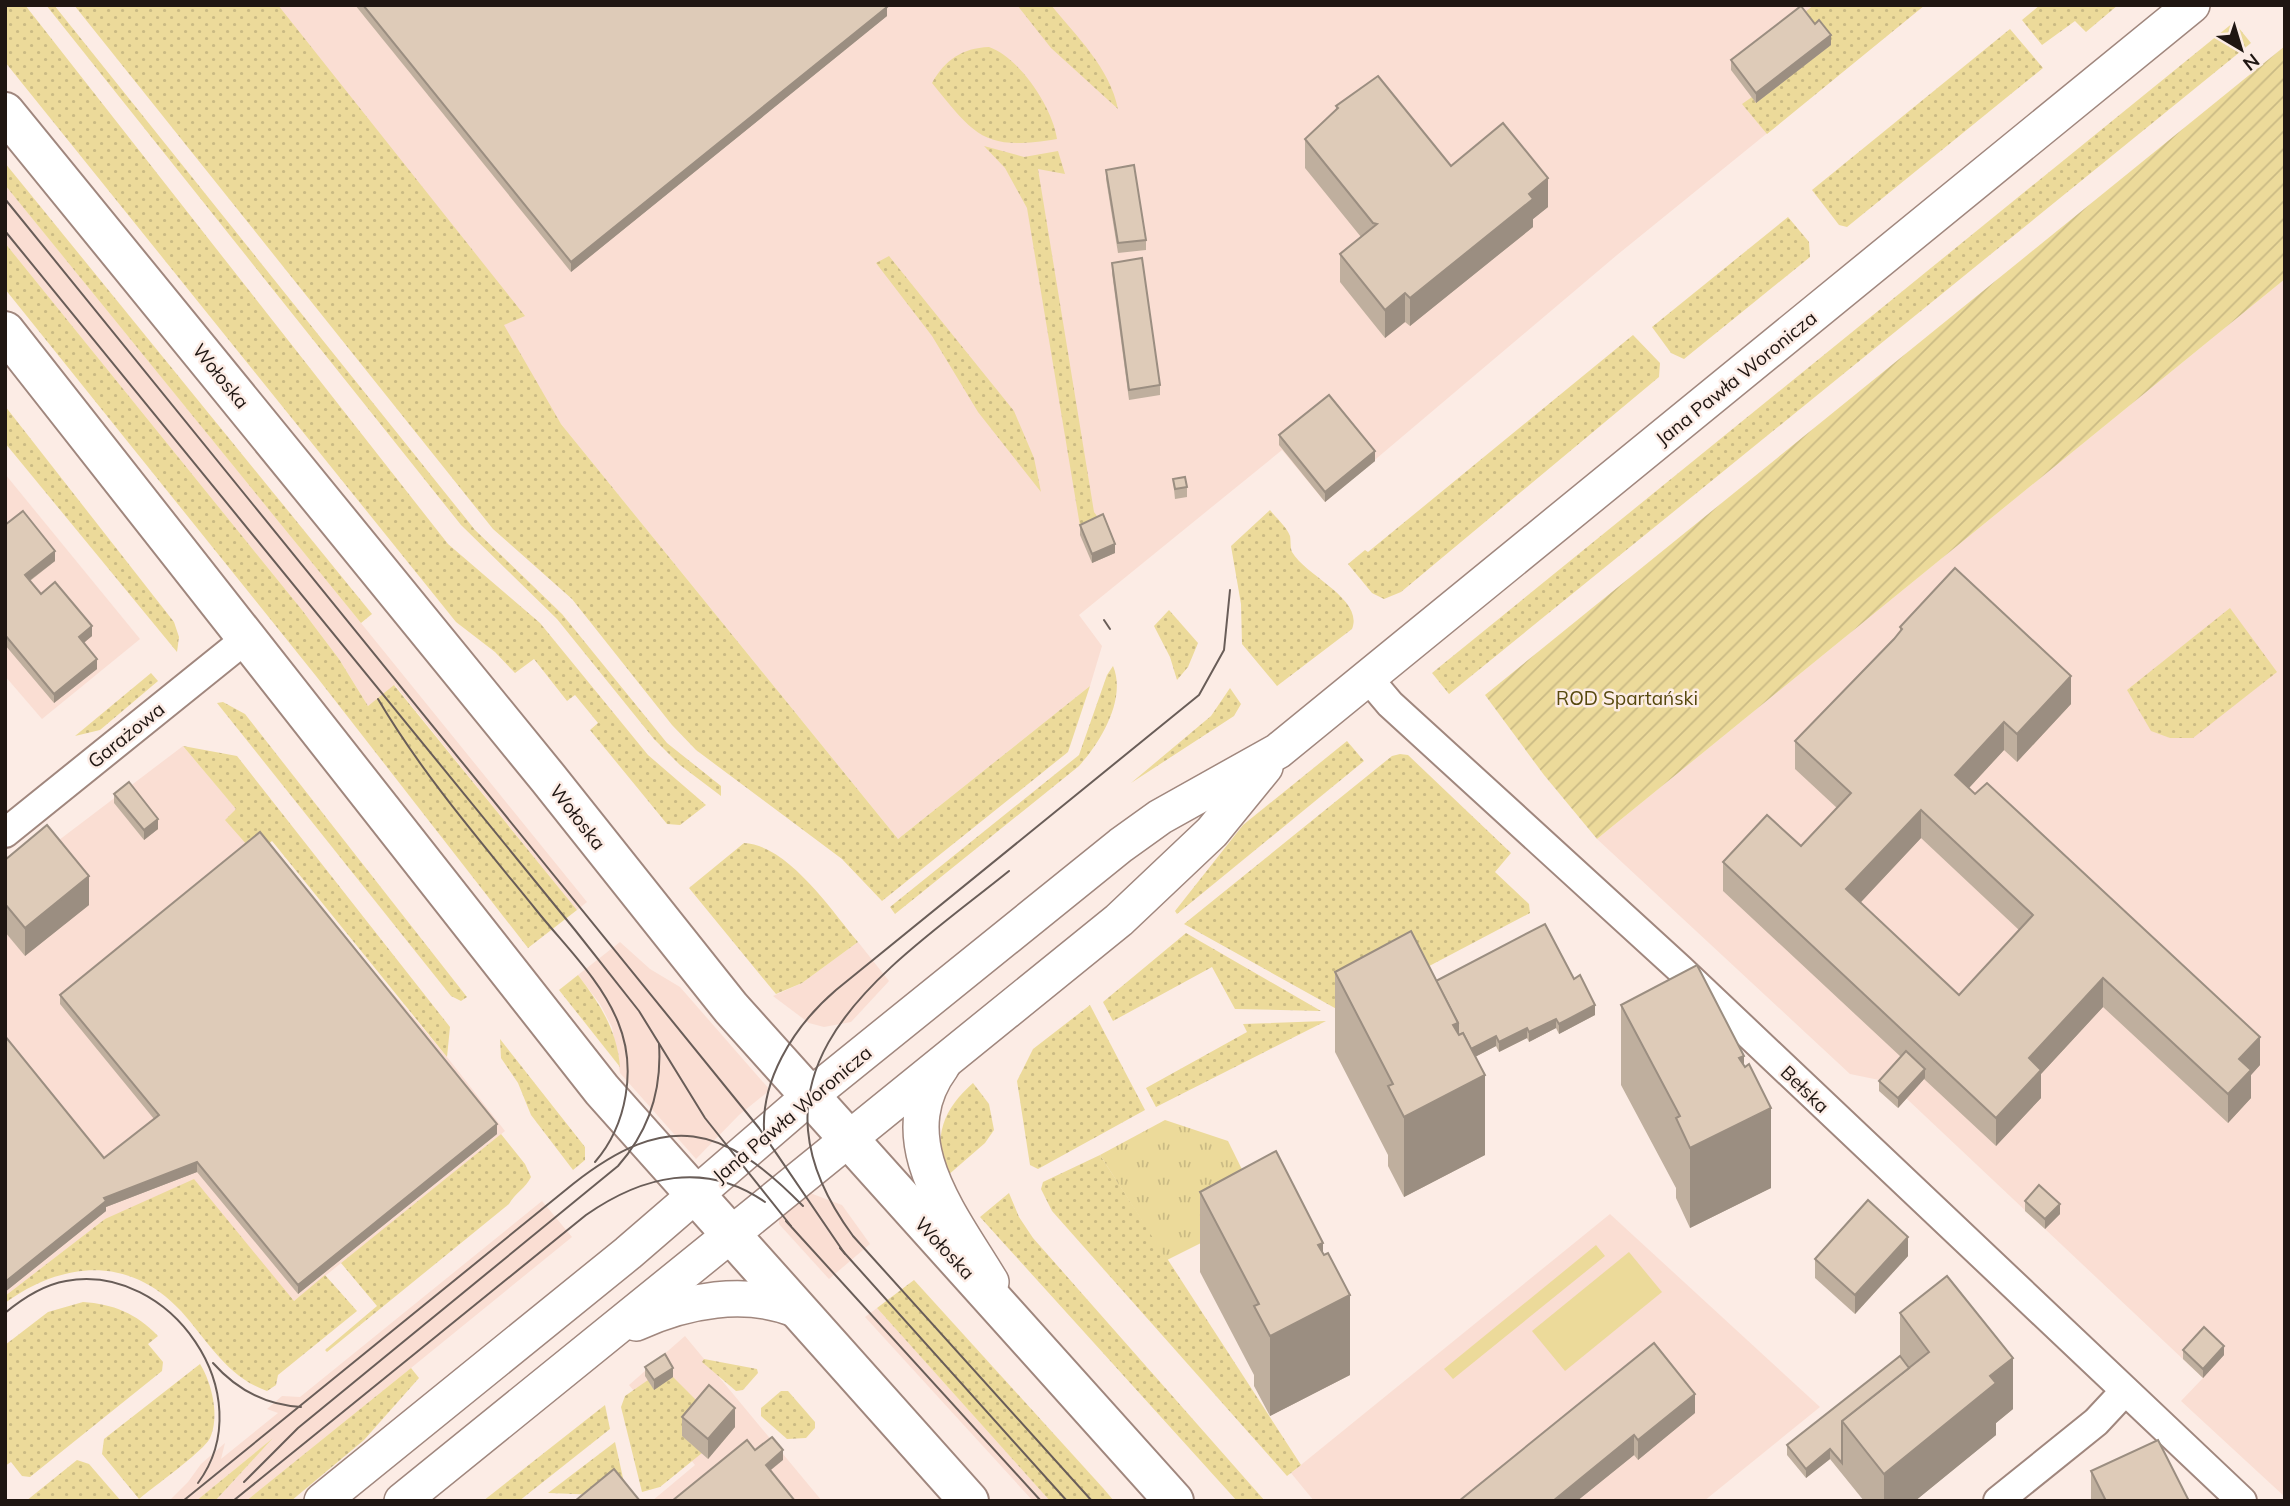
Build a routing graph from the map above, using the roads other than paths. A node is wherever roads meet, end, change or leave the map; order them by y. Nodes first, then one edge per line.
1 (2192, 5) edge
2 (5, 112) edge
3 (5, 331) edge
4 (247, 638) junction
5 (1367, 678) junction
6 (1278, 751) junction
7 (5, 833) edge
8 (948, 1058) junction
9 (810, 1096) junction
10 (848, 1139) junction
11 (695, 1195) junction
12 (730, 1235) junction
13 (797, 1310) junction
14 (1017, 1327) junction
15 (593, 1345) junction
16 (2124, 1392) junction
17 (322, 1501) edge
18 (402, 1501) edge
19 (969, 1501) edge
20 (1174, 1501) edge
21 (1998, 1501) edge
22 (2242, 1501) edge

1 - 5 street, Jana Pawła Woronicza
2 - 9 main road, Wołoska
3 - 4 main road
4 - 7 street, Garażowa
4 - 11 main road
5 - 6 street, Jana Pawła Woronicza
5 - 16 street, Bełska
6 - 8 street, Jana Pawła Woronicza
6 - 9 street, Jana Pawła Woronicza
8 - 10 street, Jana Pawła Woronicza
8 - 14 street
9 - 10 main road, Wołoska
9 - 11 street, Jana Pawła Woronicza
10 - 12 street, Jana Pawła Woronicza
10 - 14 main road, Wołoska
11 - 12 main road
11 - 17 street, Jana Pawła Woronicza
12 - 13 main road
12 - 15 street, Jana Pawła Woronicza
13 - 15 street
13 - 19 main road
14 - 20 main road, Wołoska
15 - 18 street, Jana Pawła Woronicza
16 - 21 street
16 - 22 street, Bełska

